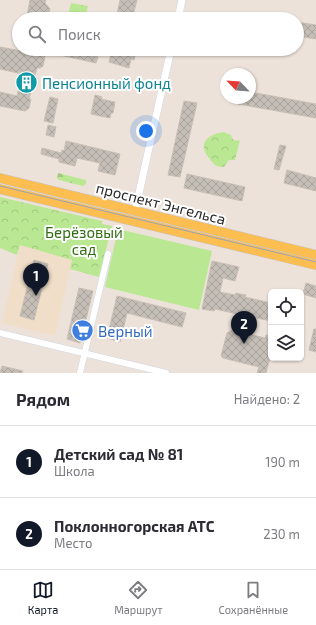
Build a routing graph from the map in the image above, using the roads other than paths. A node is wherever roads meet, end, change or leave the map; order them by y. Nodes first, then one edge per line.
1 (182, 0) edge
2 (179, 12) edge
3 (169, 56) edge
4 (0, 178) edge
5 (0, 189) edge
6 (135, 211) junction
7 (132, 221) junction
8 (108, 254) dead end
9 (316, 255) edge
10 (316, 265) edge
11 (0, 333) edge
12 (84, 353) junction
13 (80, 373) edge
14 (166, 373) edge

1 - 2 street
3 - 6 street
4 - 6 main road, проспект Энгельса
5 - 7 main road, проспект Энгельса
6 - 7 main road
6 - 9 main road, проспект Энгельса
7 - 10 main road, проспект Энгельса
8 - 12 street
11 - 12 street
12 - 13 street
12 - 14 street

